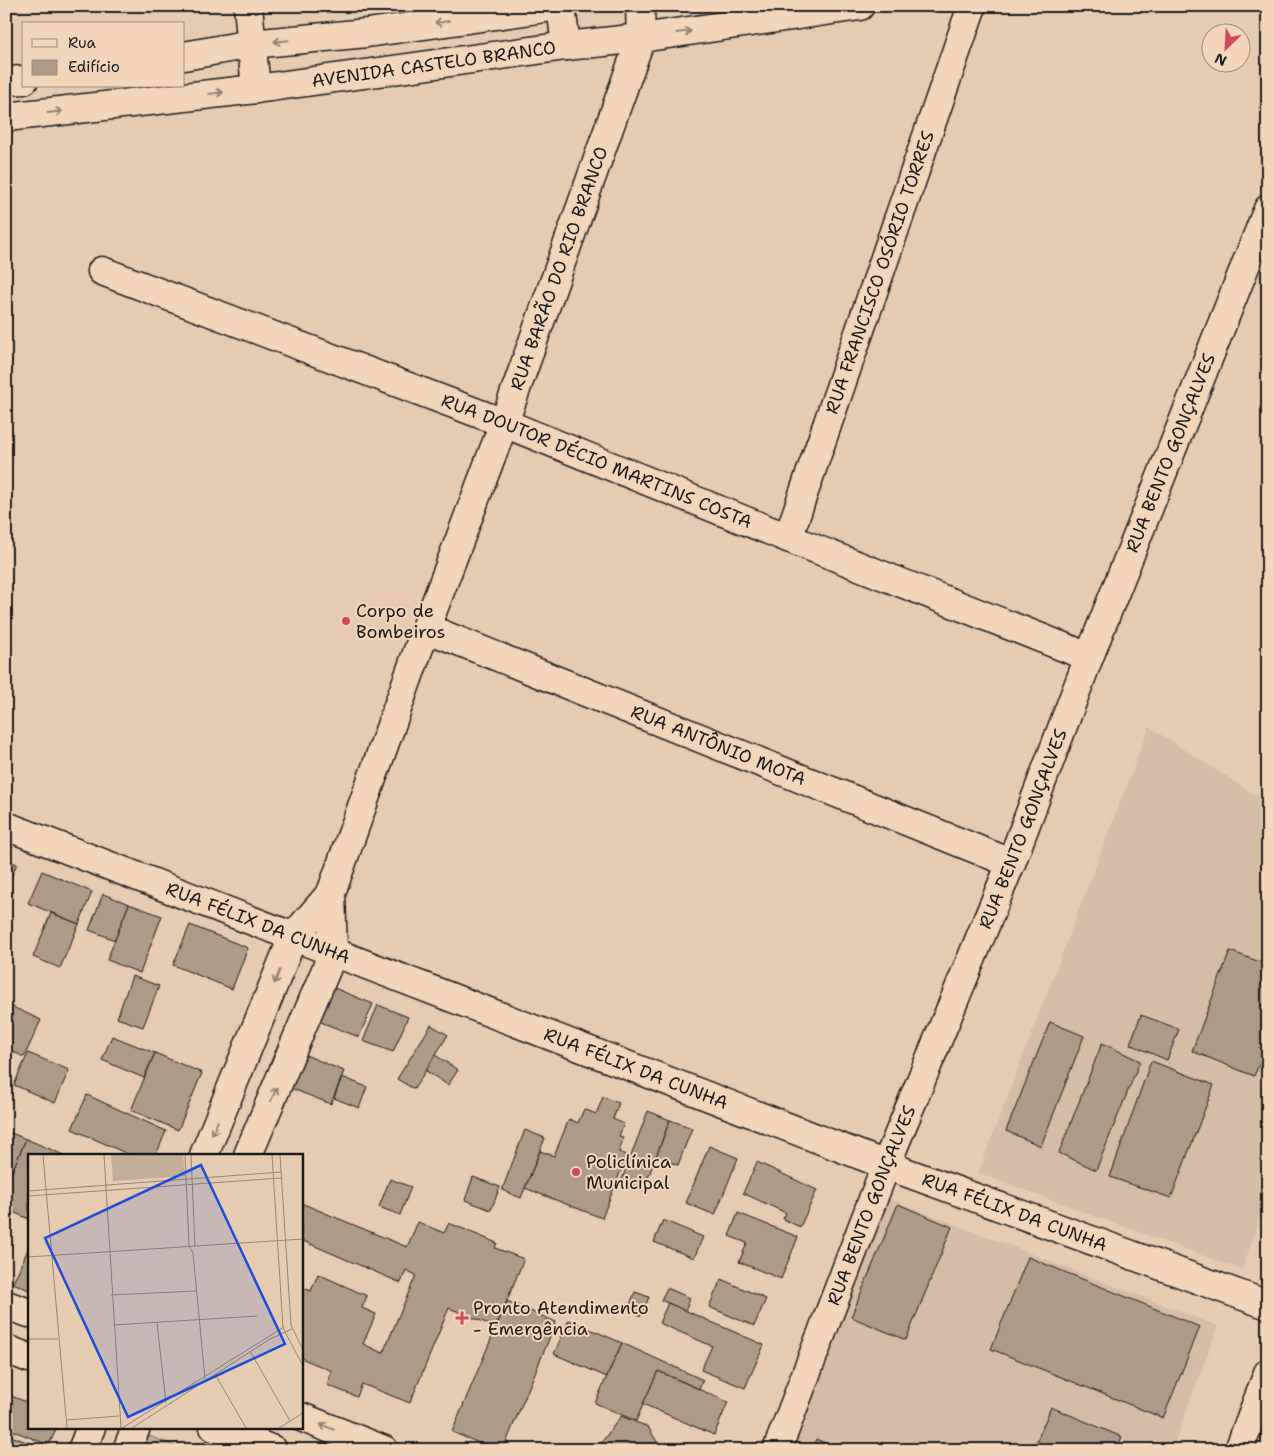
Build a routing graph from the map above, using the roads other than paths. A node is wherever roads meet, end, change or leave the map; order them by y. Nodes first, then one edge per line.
1 (248, 6) edge
2 (561, 6) edge
3 (640, 6) edge
4 (860, 6) edge
5 (972, 6) edge
6 (641, 38) junction
7 (250, 44) junction
8 (566, 46) junction
9 (185, 56) edge
10 (22, 80) edge
11 (6, 81) edge
12 (256, 89) junction
13 (85, 97) edge
14 (6, 117) edge
15 (1268, 209) edge
16 (102, 271) dead end
17 (504, 423) junction
18 (788, 538) junction
19 (426, 628) junction
20 (1089, 657) junction
21 (6, 826) edge
22 (1011, 864) junction
23 (331, 893) junction
24 (293, 937) junction
25 (333, 953) junction
26 (204, 1154) edge
27 (248, 1154) edge
28 (886, 1165) junction
29 (6, 1305) edge
30 (1268, 1305) edge
31 (28, 1313) edge
32 (6, 1349) edge
33 (28, 1358) edge
34 (1268, 1373) edge
35 (302, 1417) edge
36 (91, 1428) edge
37 (136, 1428) edge
38 (217, 1428) edge
39 (82, 1450) edge
40 (127, 1450) edge
41 (273, 1450) edge
42 (384, 1450) edge
43 (777, 1450) edge
44 (1239, 1450) edge

1 - 7 street
2 -> 7 street
2 - 8 street
3 - 6 street
6 -> 4 street, AVENIDA CASTELO BRANCO
5 - 18 street, RUA FRANCISCO OSÓRIO TORRES
6 - 8 street, AVENIDA CASTELO BRANCO
6 - 17 street, RUA BARÃO DO RIO BRANCO
7 - 9 street
7 - 12 street
8 - 12 street, AVENIDA CASTELO BRANCO
10 - 11 street
13 -> 12 street, AVENIDA CASTELO BRANCO
14 -> 13 street, AVENIDA CASTELO BRANCO
15 - 20 street, RUA BENTO GONÇALVES
16 - 17 street, RUA DOUTOR DÉCIO MARTINS COSTA
17 - 18 street, RUA DOUTOR DÉCIO MARTINS COSTA
17 - 19 street, RUA BARÃO DO RIO BRANCO
18 - 20 street, RUA DOUTOR DÉCIO MARTINS COSTA
19 - 22 street, RUA ANTÔNIO MOTA
19 - 23 street, RUA BARÃO DO RIO BRANCO
20 - 22 street, RUA BENTO GONÇALVES
21 - 24 street, RUA FÉLIX DA CUNHA
22 - 28 street, RUA BENTO GONÇALVES
23 - 24 street, RUA BARÃO DO RIO BRANCO
23 - 25 street, RUA BARÃO DO RIO BRANCO
24 - 25 street, RUA FÉLIX DA CUNHA
24 -> 26 street, RUA BARÃO DO RIO BRANCO
27 -> 25 street, RUA BARÃO DO RIO BRANCO
25 - 28 street, RUA FÉLIX DA CUNHA
28 - 30 street, RUA FÉLIX DA CUNHA
28 - 43 street, RUA BENTO GONÇALVES
29 - 31 street
32 - 33 street
34 - 44 street
42 -> 35 street
36 - 39 street
37 - 40 street
38 - 41 street

